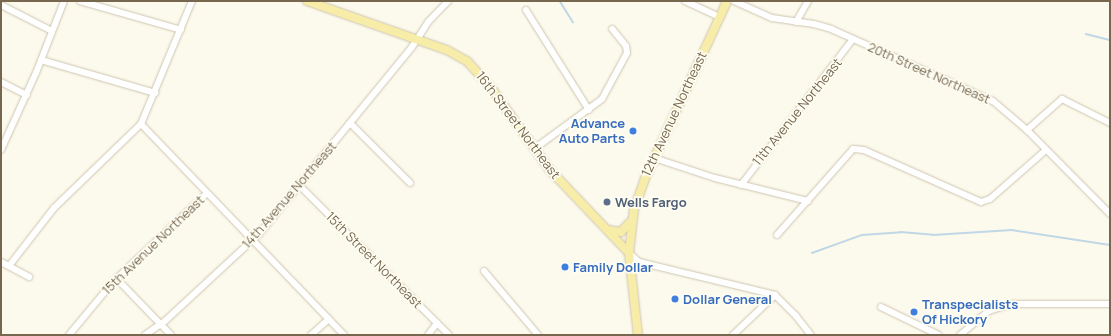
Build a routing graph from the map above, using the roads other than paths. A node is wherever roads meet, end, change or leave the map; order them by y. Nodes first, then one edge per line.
1 (64, 1) edge
2 (80, 1) edge
3 (192, 1) edge
4 (685, 1) edge
5 (727, 1) edge
6 (734, 1) edge
7 (808, 1) edge
8 (310, 2) edge
9 (445, 2) edge
10 (1, 5) edge
11 (526, 10) dead end
12 (719, 17) junction
13 (796, 22) junction
14 (612, 29) dead end
15 (181, 30) junction
16 (52, 31) junction
17 (416, 39) junction
18 (853, 39) junction
19 (41, 60) junction
20 (1, 82) edge
21 (155, 94) junction
22 (26, 95) junction
23 (589, 110) junction
24 (350, 123) junction
25 (1110, 123) edge
26 (141, 124) junction
27 (1027, 130) junction
28 (534, 149) junction
29 (1, 150) edge
30 (1046, 150) junction
31 (654, 158) junction
32 (410, 183) dead end
33 (299, 185) junction
34 (741, 185) junction
35 (207, 193) junction
36 (808, 200) junction
37 (1110, 214) edge
38 (632, 219) junction
39 (607, 230) junction
40 (777, 235) dead end
41 (252, 240) junction
42 (629, 254) junction
43 (1, 262) edge
44 (9, 266) junction
45 (484, 272) dead end
46 (29, 277) dead end
47 (116, 278) junction
48 (775, 295) junction
49 (1110, 304) edge
50 (881, 307) dead end
51 (329, 319) junction
52 (437, 323) junction
53 (161, 325) junction
54 (69, 335) edge
55 (145, 335) edge
56 (171, 335) edge
57 (311, 335) edge
58 (344, 335) edge
59 (428, 335) edge
60 (449, 335) edge
61 (538, 335) edge
62 (638, 335) edge
63 (732, 335) edge
64 (811, 335) edge
65 (939, 335) edge
66 (960, 335) edge

1 - 16 street
2 - 15 street
3 - 15 street
4 - 12 street
5 - 12 main road, 12th Avenue Northeast
6 - 13 street, 20th Street Northeast
7 - 13 street
8 - 17 main road, 16th Street Northeast
9 - 17 street, 14th Avenue Northeast
10 - 16 street
11 - 23 street
12 - 31 main road, 12th Avenue Northeast
13 - 18 street, 20th Street Northeast
14 - 23 street
15 - 21 street
16 - 19 street
17 - 24 street, 14th Avenue Northeast
17 - 28 main road, 16th Street Northeast
18 - 27 street, 20th Street Northeast
18 - 34 street, 11th Avenue Northeast
19 - 21 street
19 - 22 street
20 - 22 street
21 - 26 street
22 - 29 street
23 - 28 street
24 - 32 street
24 - 33 street, 14th Avenue Northeast
25 - 27 street
26 - 35 street
26 - 44 street
27 - 30 street, 20th Street Northeast
28 - 39 main road, 16th Street Northeast
30 - 36 street
30 - 37 street, 20th Street Northeast
31 - 34 street
31 - 38 main road, 12th Avenue Northeast
33 - 41 street, 14th Avenue Northeast
33 - 52 street, 15th Street Northeast
34 - 36 street
35 - 41 street
35 - 47 street, 15th Avenue Northeast
36 - 40 street
38 - 39 main road
38 - 42 main road, 12th Avenue Northeast
39 - 42 main road, 16th Street Northeast
41 - 51 street
41 - 53 street, 14th Avenue Northeast
42 - 48 street
42 - 62 main road
43 - 44 street
44 - 46 street
45 - 61 street
47 - 53 street
47 - 54 street, 15th Avenue Northeast
48 - 63 street
48 - 64 street
49 - 66 street
50 - 65 street
51 - 57 street
51 - 58 street
52 - 59 street
52 - 60 street, 15th Street Northeast
53 - 55 street, 14th Avenue Northeast
53 - 56 street

